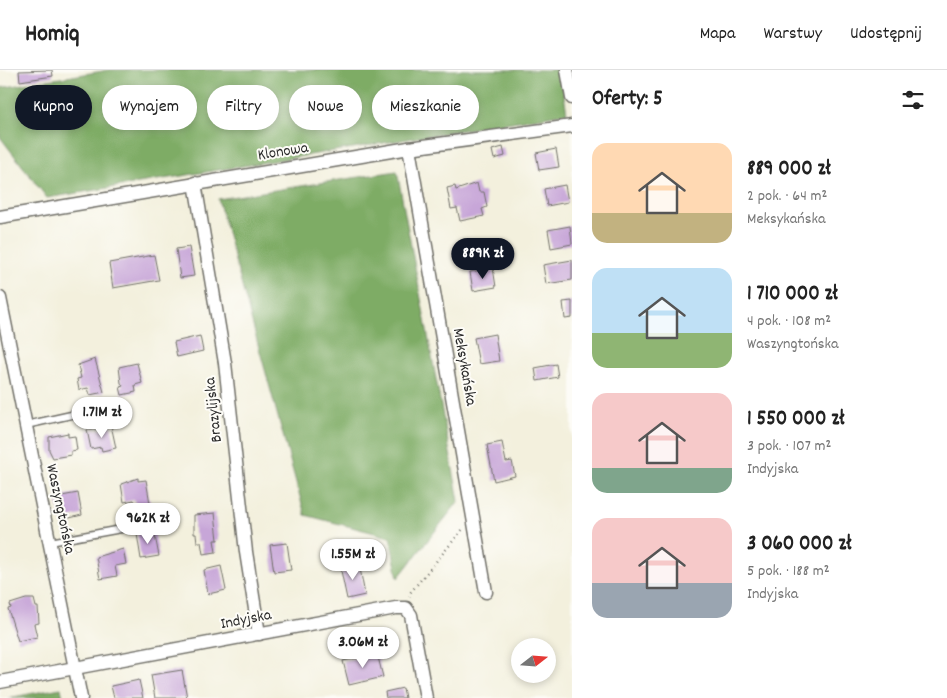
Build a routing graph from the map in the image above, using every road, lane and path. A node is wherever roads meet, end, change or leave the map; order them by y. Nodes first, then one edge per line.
1 (567, 70) edge
2 (572, 98) edge
3 (572, 126) edge
4 (410, 148) junction
5 (195, 183) junction
6 (0, 217) edge
7 (0, 298) edge
8 (103, 408) dead end
9 (26, 426) junction
10 (472, 511) junction
11 (121, 528) dead end
12 (50, 542) junction
13 (486, 592) dead end
14 (406, 608) junction
15 (259, 634) junction
16 (76, 667) junction
17 (0, 682) edge
18 (81, 698) edge
19 (426, 698) edge

1 - 2 street
3 - 4 street, Klonowa
4 - 5 street, Klonowa
4 - 10 street, Meksykańska
5 - 6 street, Klonowa
5 - 15 street, Brazylijska
7 - 9 street, Waszyngtońska
8 - 9 lane
9 - 12 street, Waszyngtońska
10 - 13 street, Meksykańska
10 - 14 path
11 - 12 lane
12 - 16 street, Waszyngtońska
14 - 15 street, Indyjska
14 - 19 street
15 - 16 street, Indyjska
16 - 17 street, Indyjska
16 - 18 street, Waszyngtońska

